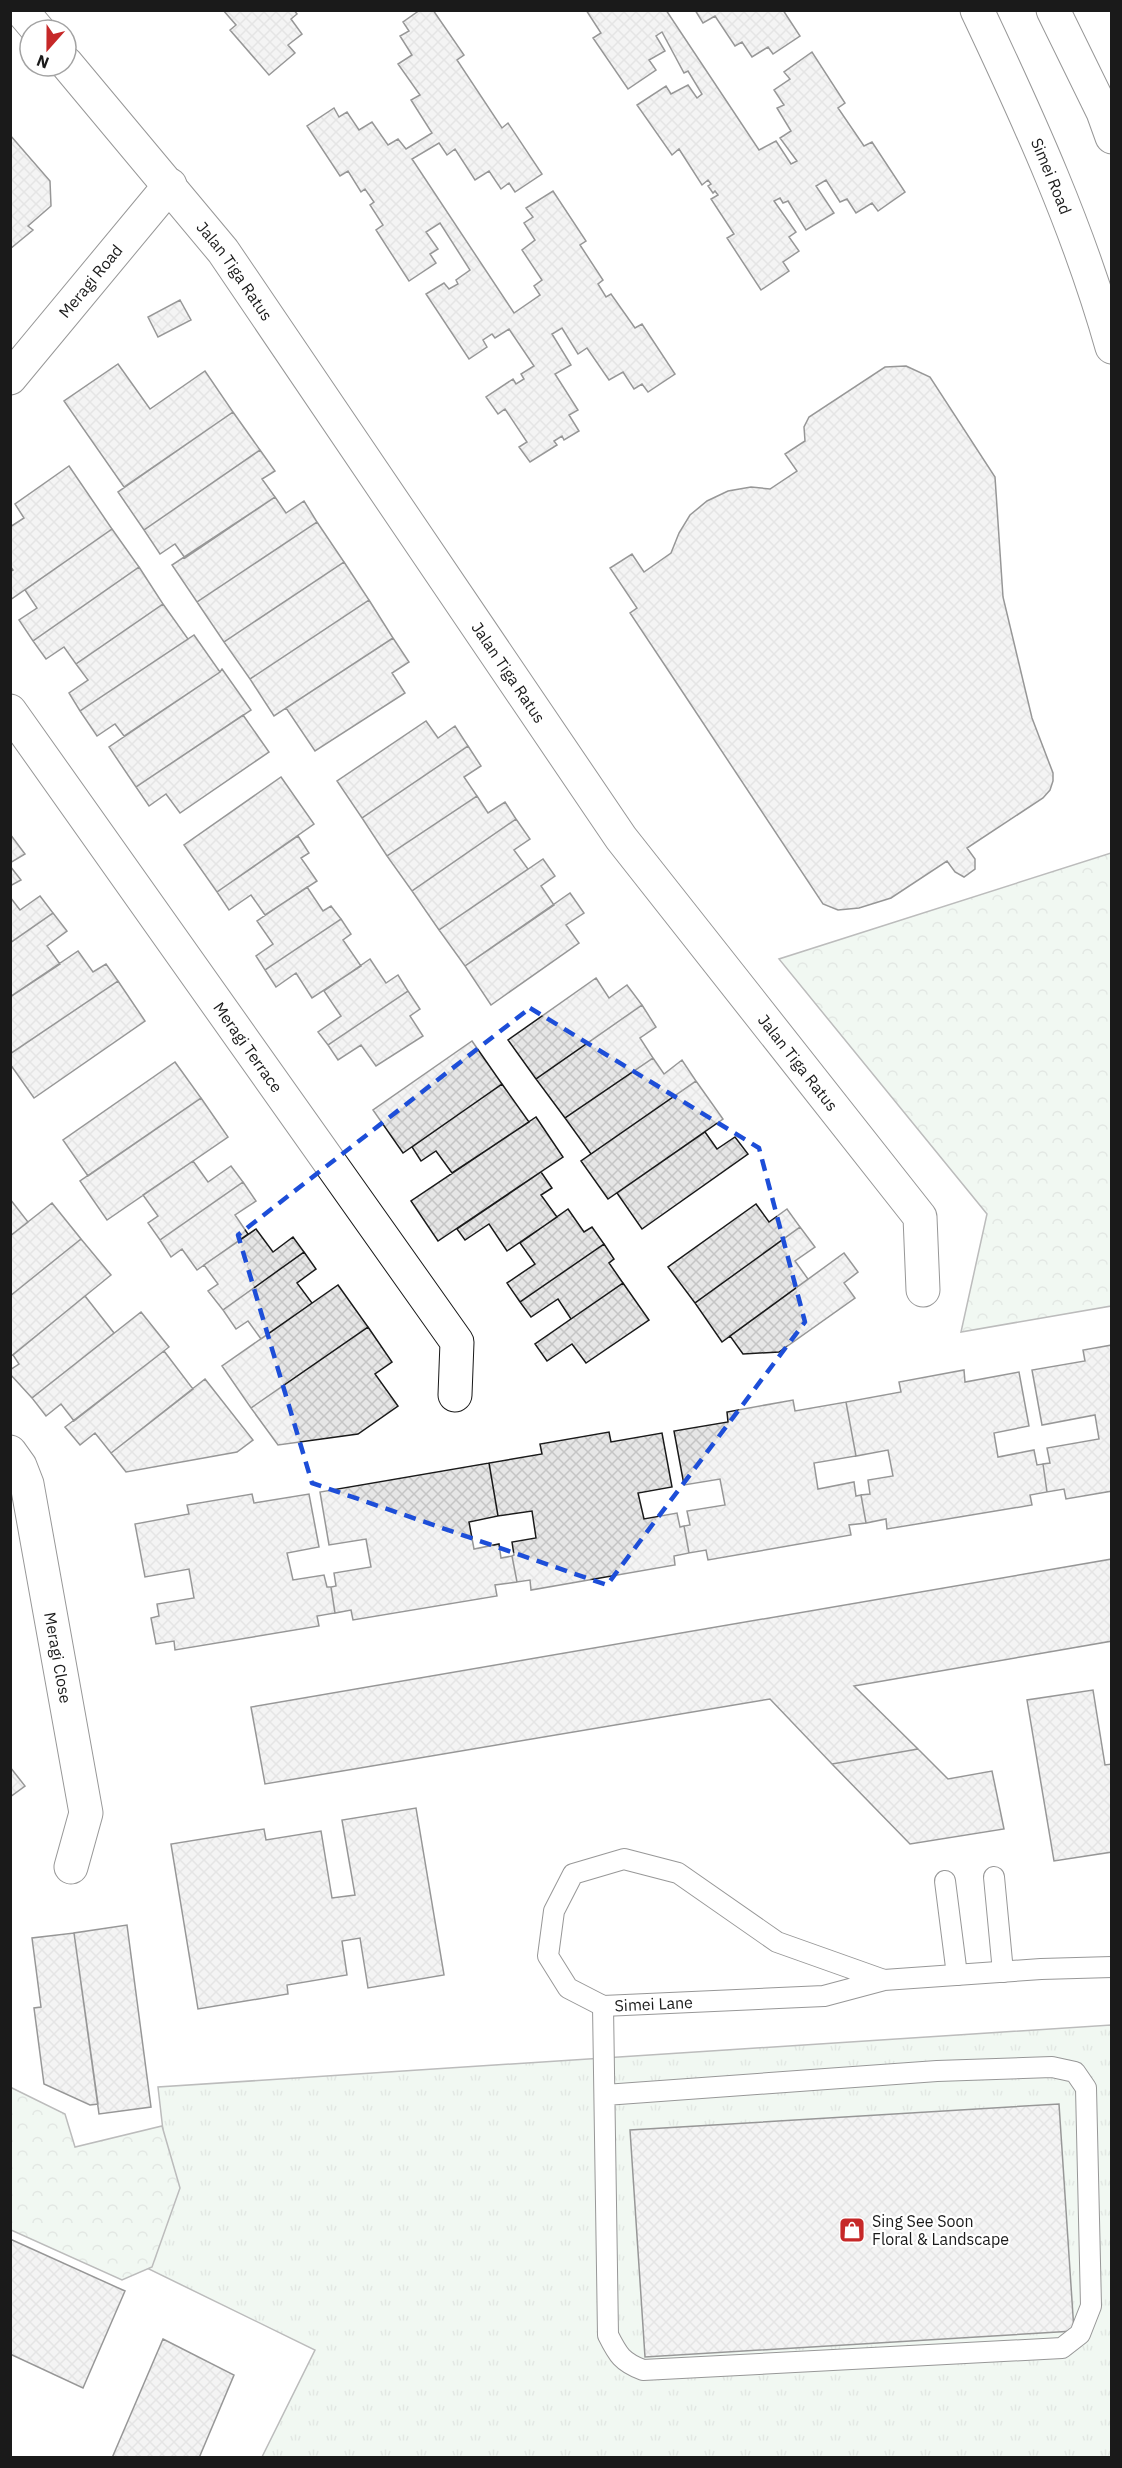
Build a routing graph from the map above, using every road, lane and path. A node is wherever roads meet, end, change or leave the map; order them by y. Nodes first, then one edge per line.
1 (977, 10) edge
2 (1053, 10) edge
3 (78, 77) edge
4 (1112, 137) edge
5 (170, 185) junction
6 (1112, 347) edge
7 (10, 378) edge
8 (10, 711) edge
9 (923, 1290) dead end
10 (455, 1395) dead end
11 (10, 1452) edge
12 (71, 1867) dead end
13 (994, 1877) dead end
14 (945, 1881) dead end
15 (1112, 1967) edge
16 (1003, 1972) junction
17 (957, 1975) junction
18 (884, 1980) junction
19 (603, 2006) junction
20 (605, 2096) junction

1 - 6 street, Simei Road
2 - 4 street
3 - 5 street, Jalan Tiga Ratus
5 - 7 street, Meragi Road
5 - 9 street, Jalan Tiga Ratus
8 - 10 street, Meragi Terrace
11 - 12 street, Meragi Close
13 - 16 lane
14 - 17 lane
15 - 16 lane, Simei Lane
16 - 17 lane, Simei Lane
17 - 18 lane, Simei Lane
18 - 19 lane, Simei Lane
18 - 19 lane, Simei Lane
19 - 20 lane
20 - 20 lane

